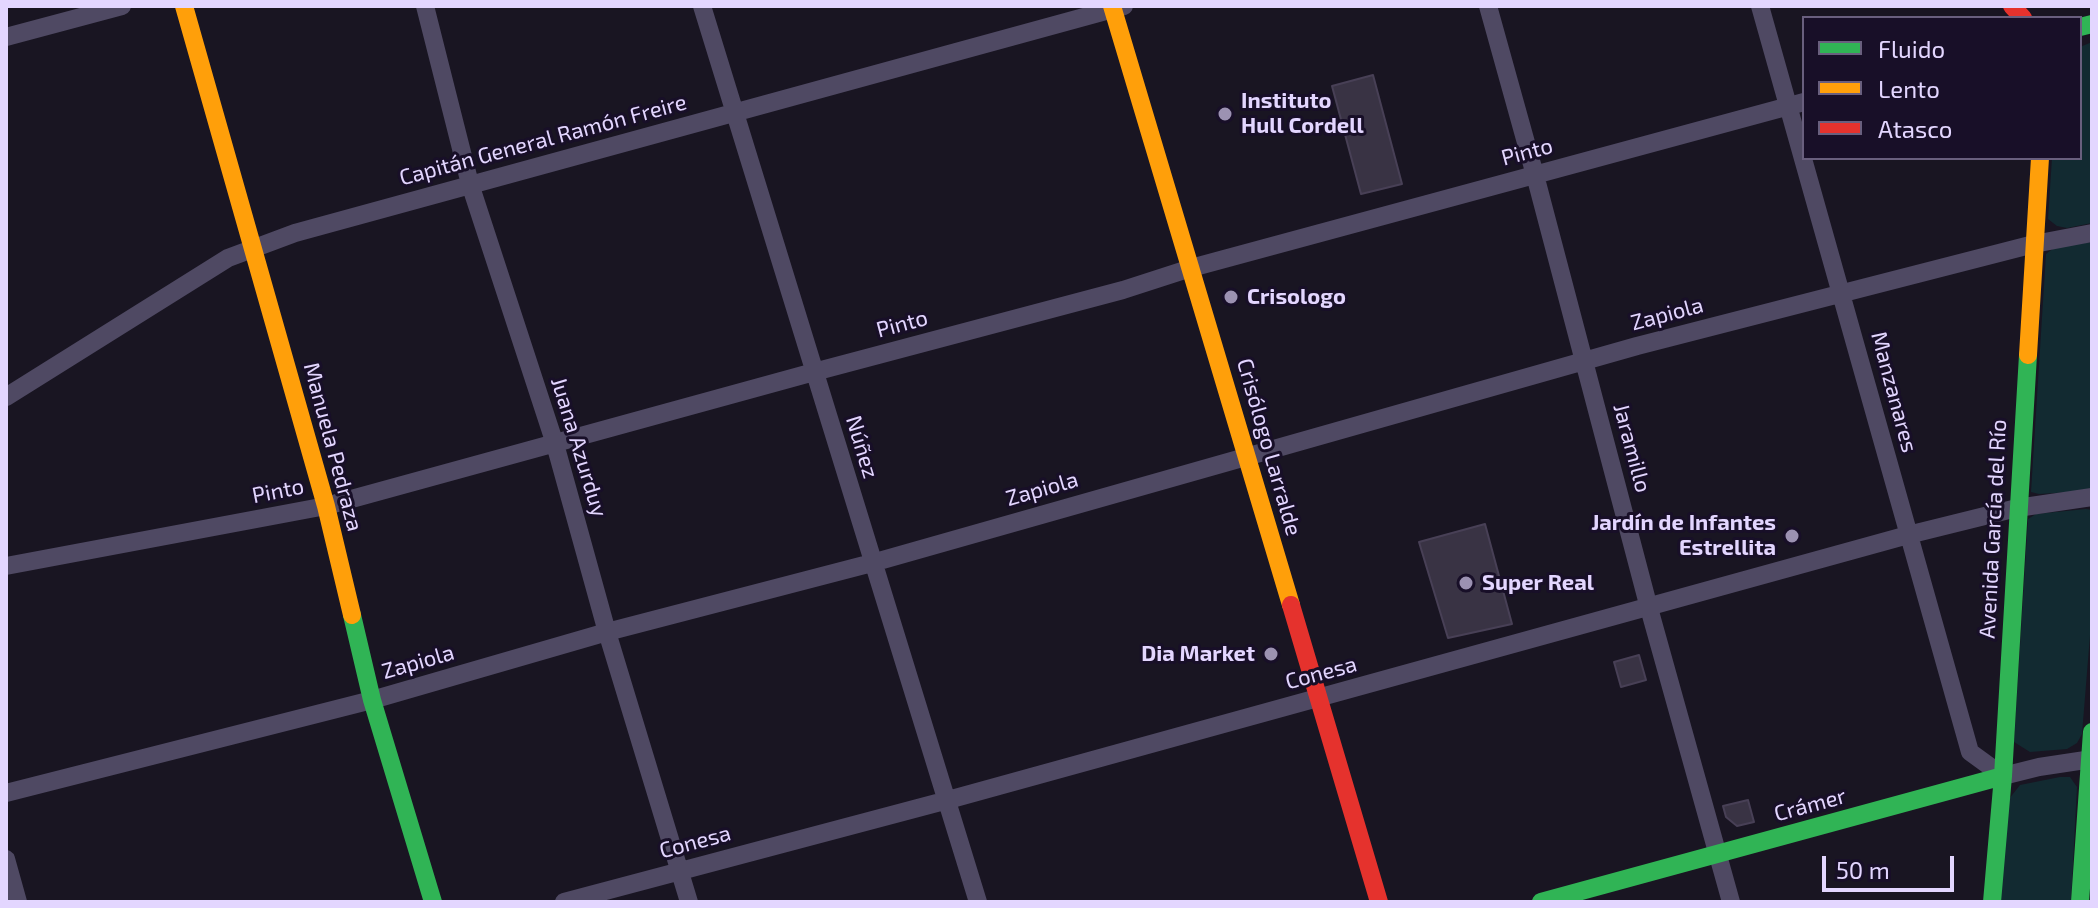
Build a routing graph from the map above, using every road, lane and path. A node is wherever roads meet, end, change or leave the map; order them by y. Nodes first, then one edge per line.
1 (122, 6) edge
2 (184, 6) edge
3 (425, 6) edge
4 (702, 6) edge
5 (1488, 6) edge
6 (1760, 6) edge
7 (1116, 7) edge
8 (6, 37) edge
9 (1796, 104) edge
10 (734, 114) junction
11 (1802, 129) edge
12 (1810, 160) edge
13 (2040, 160) edge
14 (1535, 175) junction
15 (470, 184) junction
16 (2092, 233) edge
17 (2034, 244) junction
18 (253, 250) junction
19 (1191, 268) junction
20 (1842, 292) junction
21 (1584, 363) junction
22 (814, 372) junction
23 (6, 397) edge
24 (555, 444) junction
25 (1246, 455) junction
26 (2092, 497) edge
27 (326, 506) junction
28 (2017, 508) junction
29 (1908, 535) junction
30 (872, 563) junction
31 (6, 566) edge
32 (1649, 608) junction
33 (607, 632) junction
34 (1318, 699) junction
35 (372, 700) junction
36 (2092, 732) edge
37 (2091, 759) edge
38 (2003, 776) junction
39 (6, 793) edge
40 (948, 800) junction
41 (1718, 855) junction
42 (6, 859) edge
43 (680, 871) junction
44 (18, 902) edge
45 (433, 902) edge
46 (564, 902) edge
47 (689, 902) edge
48 (978, 902) edge
49 (1379, 902) edge
50 (1541, 902) edge
51 (1731, 902) edge
52 (1992, 902) edge
53 (2080, 902) edge

1 - 8 street
2 - 18 street, Manuela Pedraza
3 - 15 street, Juana Azurduy
4 - 10 street, Núñez
5 - 14 street, Jaramillo
6 - 9 street, Manzanares
7 - 10 street, Capitán General Ramón Freire
7 - 19 street, Crisólogo Larralde
9 - 11 street, Manzanares
9 - 14 street, Pinto
10 - 15 street, Capitán General Ramón Freire
10 - 22 street, Núñez
12 - 20 street, Manzanares
13 - 17 street, Avenida García del Río
14 - 19 street, Pinto
14 - 21 street, Jaramillo
15 - 18 street, Capitán General Ramón Freire
15 - 24 street, Juana Azurduy
16 - 17 street, Zapiola
17 - 20 street, Zapiola
17 - 28 street, Avenida García del Río
18 - 23 street, Capitán General Ramón Freire
18 - 27 street, Manuela Pedraza
19 - 22 street, Pinto
19 - 25 street, Crisólogo Larralde
20 - 21 street, Zapiola
20 - 29 street, Manzanares
21 - 25 street, Zapiola
21 - 32 street, Jaramillo
22 - 24 street, Pinto
22 - 30 street, Núñez
24 - 27 street, Pinto
24 - 33 street, Juana Azurduy
25 - 30 street, Zapiola
25 - 34 street, Crisólogo Larralde
26 - 28 street, Conesa
27 - 31 street, Pinto
27 - 35 street, Manuela Pedraza
28 - 29 street, Conesa
28 - 38 street, Avenida García del Río
29 - 32 street, Conesa
29 - 38 street, Manzanares
30 - 33 street, Zapiola
30 - 40 street, Núñez
32 - 34 street, Conesa
32 - 41 street, Jaramillo
33 - 35 street, Zapiola
33 - 43 street, Juana Azurduy
34 - 40 street, Conesa
34 - 49 street, Crisólogo Larralde
35 - 39 street, Zapiola
35 - 45 street, Manuela Pedraza
36 - 37 street
37 - 38 street, Crámer
37 - 53 street
38 - 41 street, Crámer
38 - 52 street, Avenida García del Río
40 - 43 street, Conesa
40 - 48 street, Núñez
41 - 50 street, Crámer
41 - 51 street, Jaramillo
42 - 44 street
43 - 46 street, Conesa
43 - 47 street, Juana Azurduy

